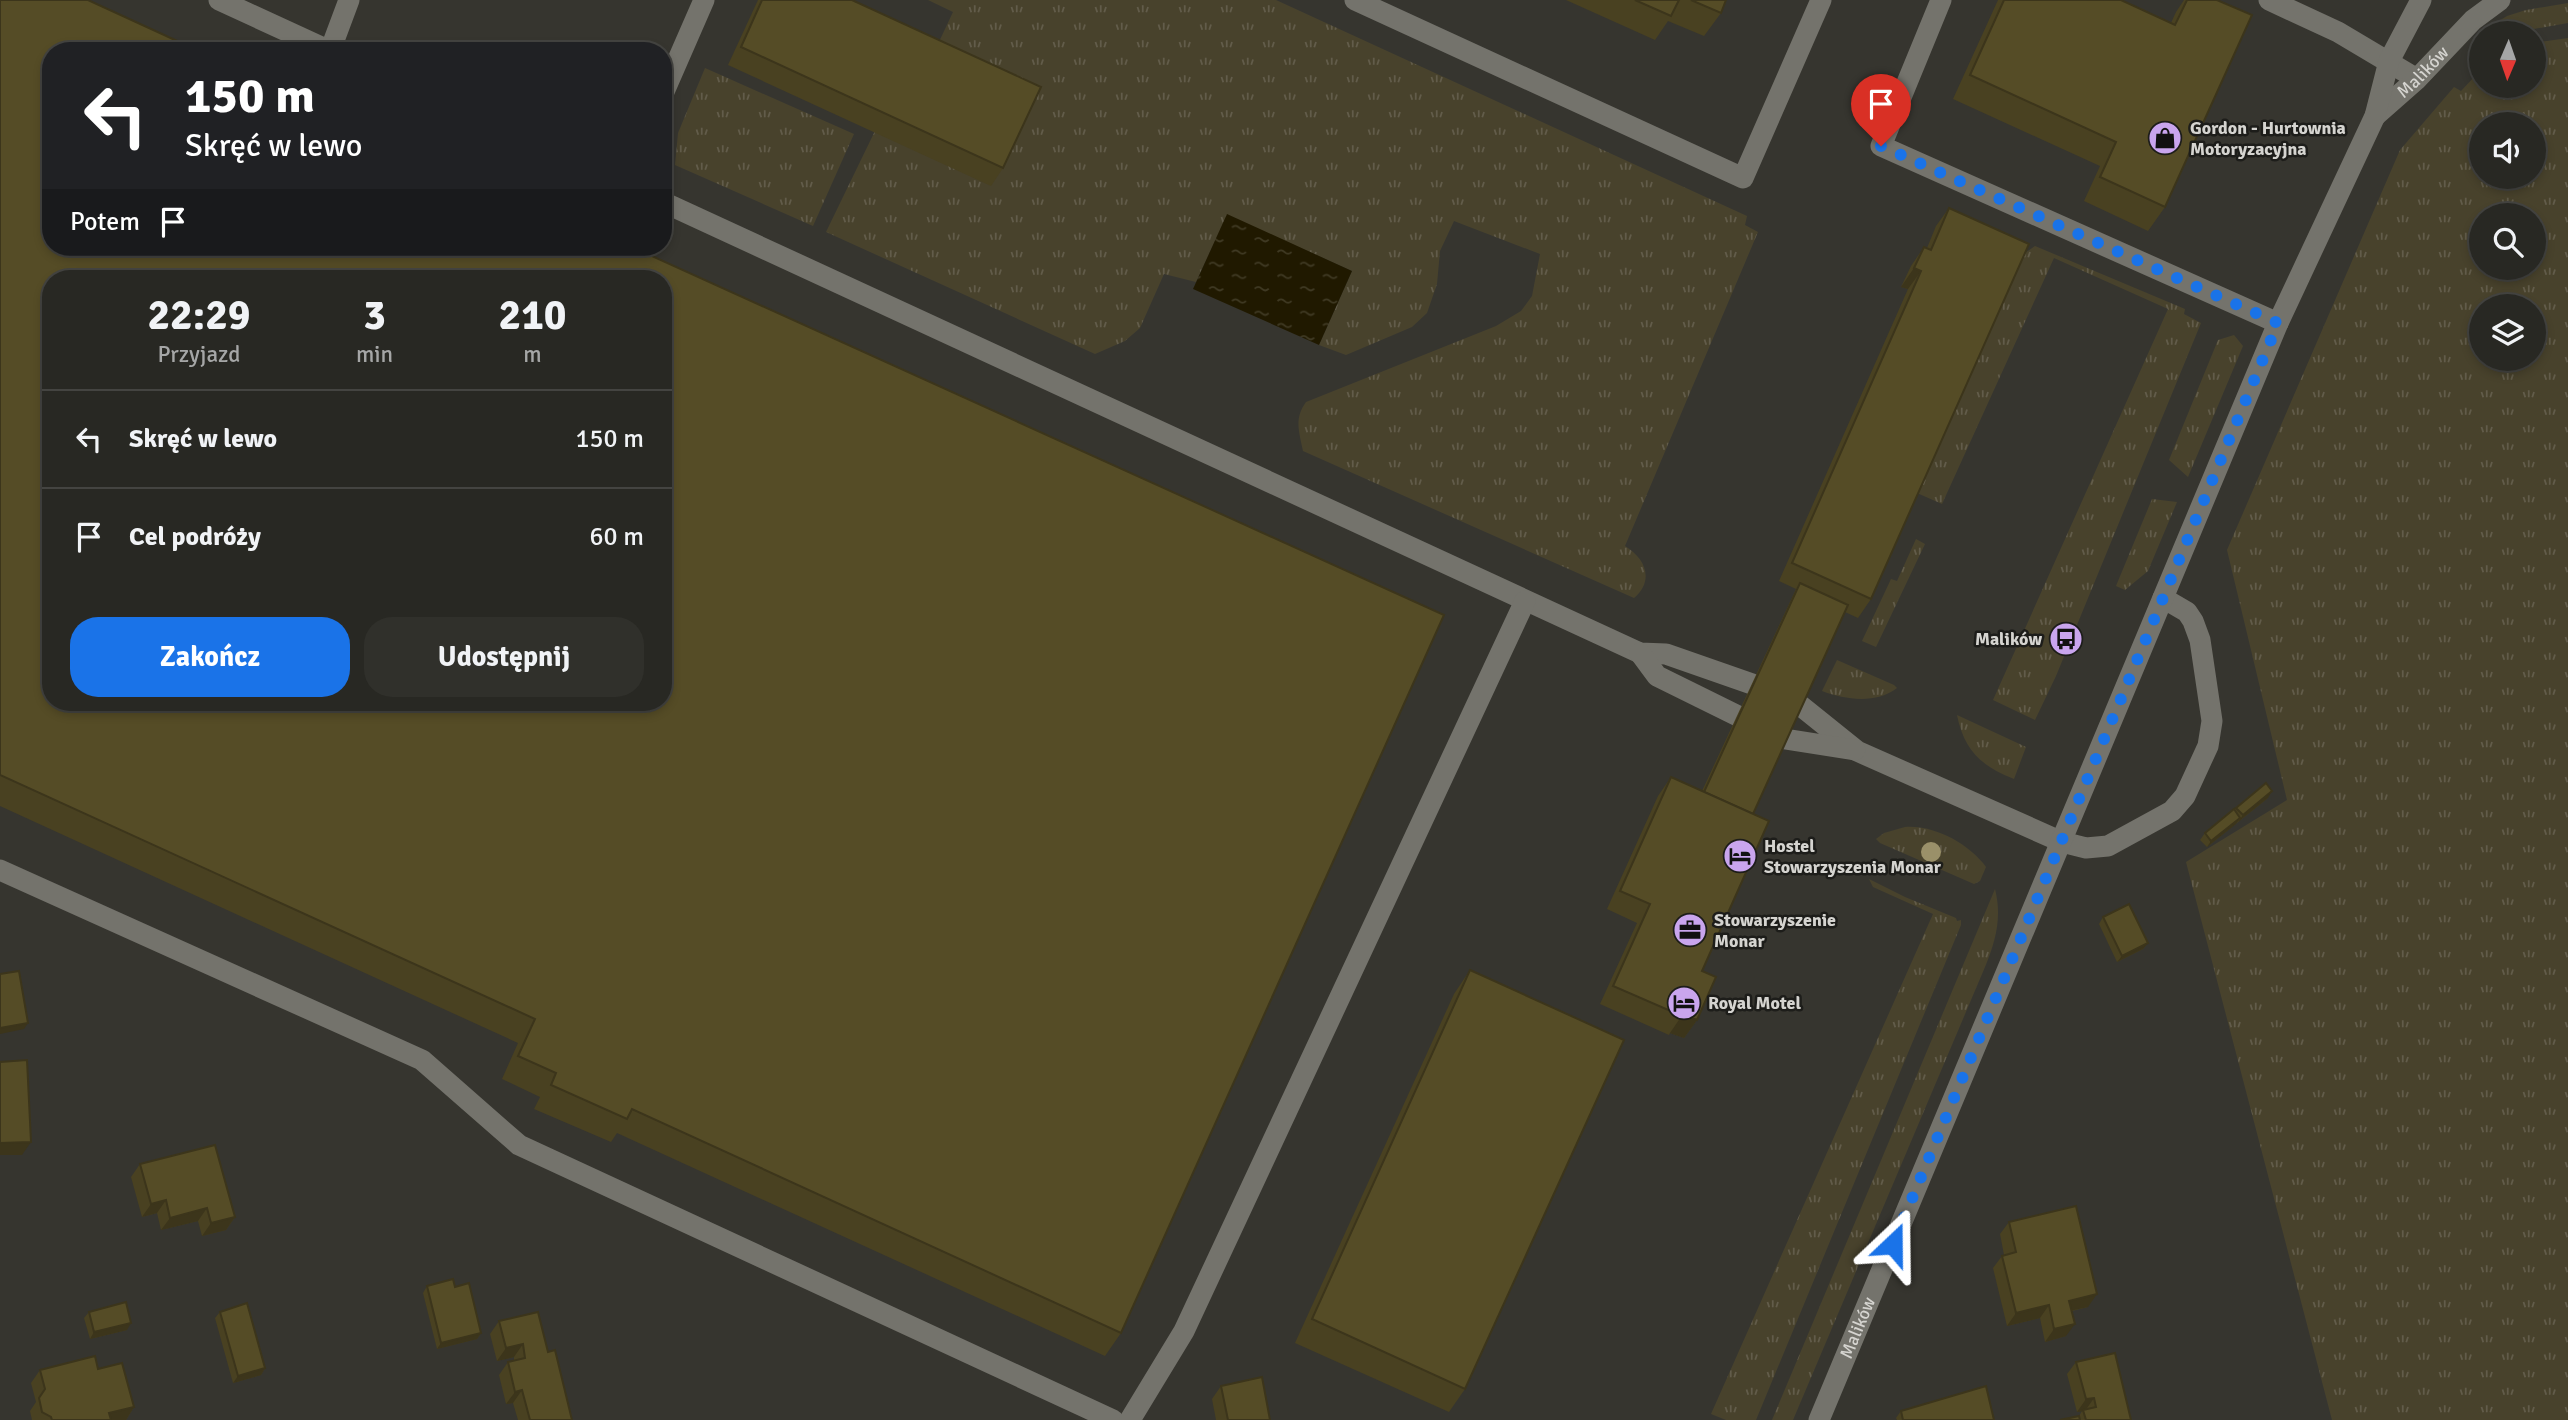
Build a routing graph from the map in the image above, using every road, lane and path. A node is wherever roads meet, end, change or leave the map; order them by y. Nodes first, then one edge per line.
1 (219, 0) edge
2 (349, 0) edge
3 (704, 0) edge
4 (1355, 0) edge
5 (1822, 0) edge
6 (1941, 0) edge
7 (2269, 0) edge
8 (2421, 0) edge
9 (2500, 0) edge
10 (310, 42) edge
11 (333, 42) edge
12 (2389, 61) junction
13 (672, 73) edge
14 (2417, 79) junction
15 (2375, 116) junction
16 (672, 206) edge
17 (2278, 323) junction
18 (2163, 598) junction
19 (1525, 601) junction
20 (1640, 653) junction
21 (1752, 684) edge
22 (1801, 706) edge
23 (1738, 716) edge
24 (1786, 739) edge
25 (1857, 751) junction
26 (2062, 842) junction
27 (0, 870) edge
28 (1113, 1420) edge
29 (1130, 1420) edge
30 (1819, 1420) edge

1 - 10 street
2 - 11 street
3 - 13 street
4 - 5 street
6 - 17 street
7 - 12 street
8 - 12 street, Malików
9 - 14 street, Malików
12 - 14 street
12 - 15 street, Malików
14 - 15 street, Malików
15 - 17 street, Malików
16 - 19 street
17 - 18 street, Malików
18 - 26 street, Malików
18 - 26 street
19 - 20 street
19 - 29 street
20 - 21 street
20 - 23 street
22 - 25 street
24 - 25 street
25 - 26 street
26 - 30 street, Malików
27 - 28 street

